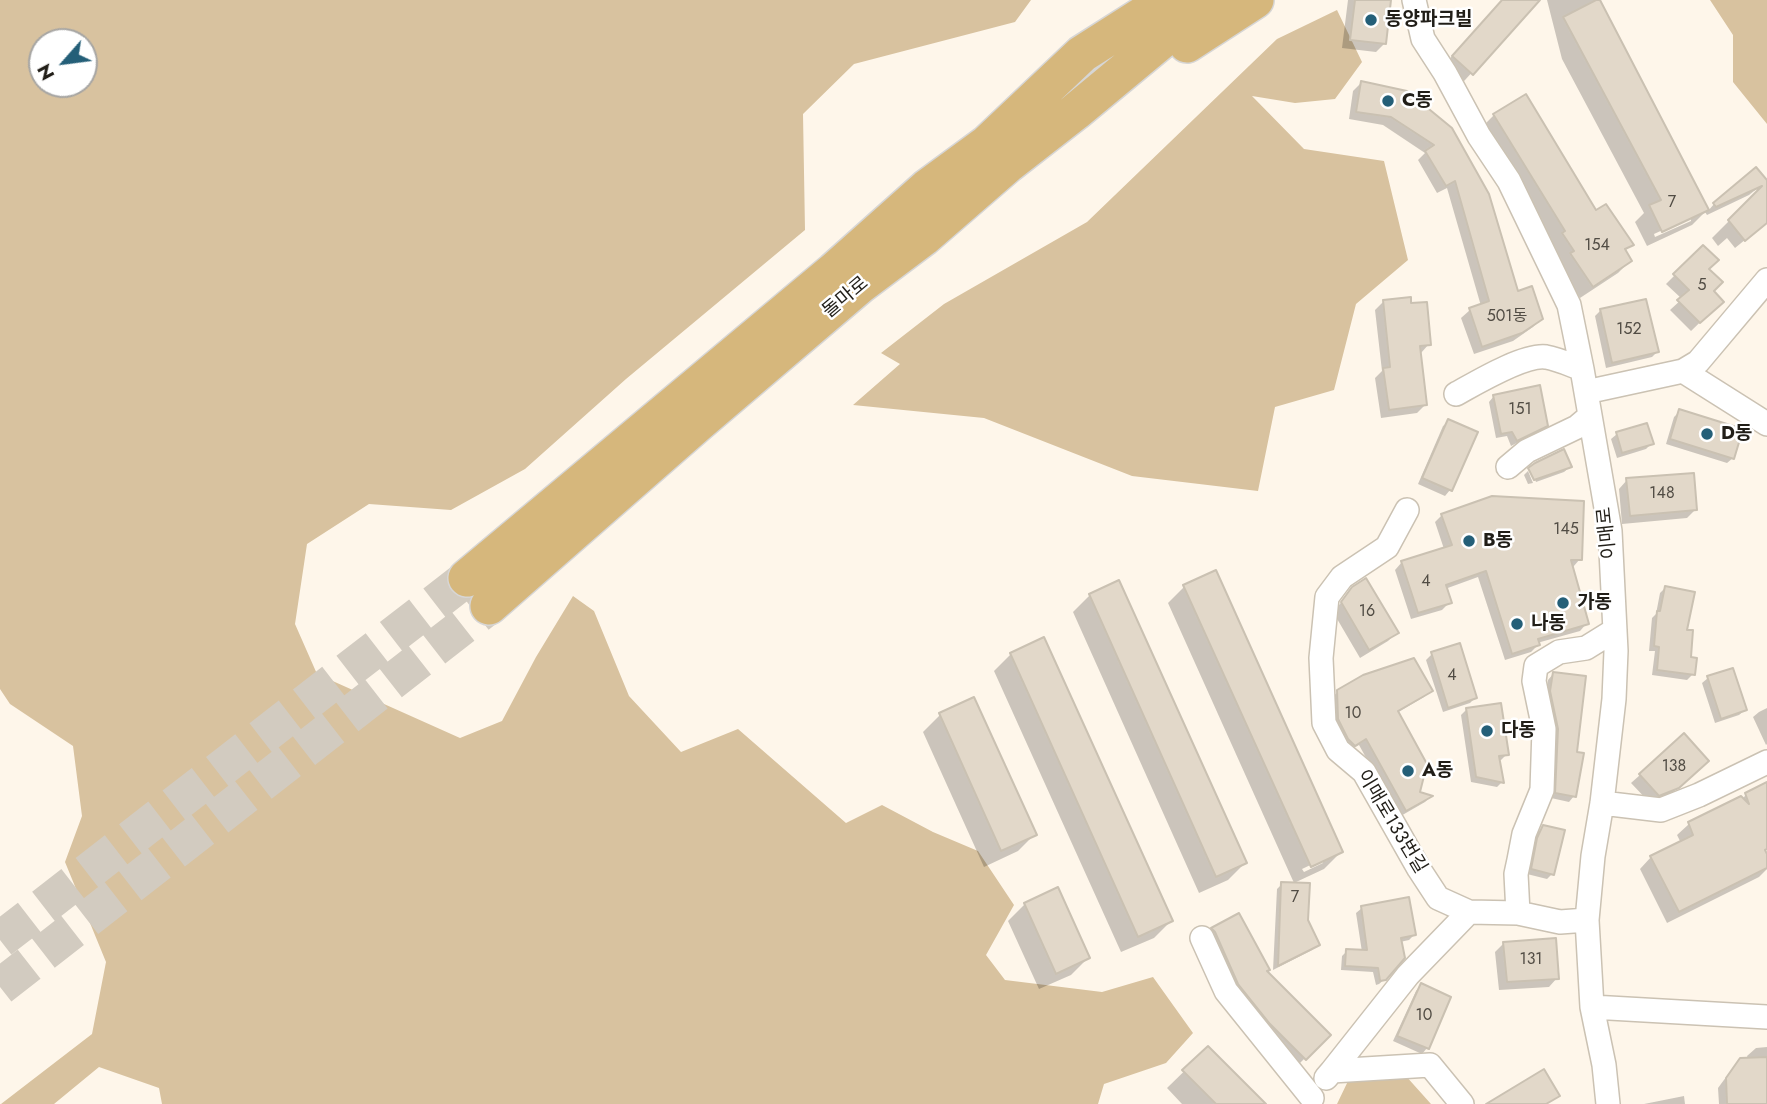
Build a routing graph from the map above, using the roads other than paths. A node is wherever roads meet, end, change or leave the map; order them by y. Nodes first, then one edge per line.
1 (1139, 0) edge
2 (1167, 0) edge
3 (1210, 0) edge
4 (1255, 0) edge
5 (1414, 0) edge
6 (1082, 54) junction
7 (1075, 112) junction
8 (1767, 280) edge
9 (1583, 369) junction
10 (1683, 371) junction
11 (1586, 392) junction
12 (1456, 394) dead end
13 (1590, 416) junction
14 (1767, 424) edge
15 (1508, 467) dead end
16 (1407, 510) dead end
17 (467, 578) tunnel mouth
18 (489, 606) tunnel mouth
19 (1615, 630) junction
20 (1767, 762) edge
21 (1602, 803) junction
22 (1469, 912) junction
23 (1518, 913) junction
24 (1587, 919) junction
25 (1202, 938) dead end
26 (1592, 1007) junction
27 (1767, 1017) edge
28 (1332, 1071) junction
29 (1309, 1101) edge
30 (1462, 1104) edge
31 (1608, 1104) edge

1 - 6 main road
2 - 6 main road, 돌마로
3 - 7 main road, 돌마로
4 - 7 main road
5 - 9 street, 이매로
6 - 17 main road, 돌마로
7 - 18 main road, 돌마로
8 - 10 street
9 - 11 street, 이매로
9 - 12 street
10 - 11 street
10 - 14 street
11 - 13 street, 이매로
13 - 15 street
13 - 19 street, 이매로
16 - 22 street, 이매로133번길
19 - 21 street, 이매로
19 - 23 street
20 - 21 street
21 - 24 street, 이매로
22 - 23 street, 이매로133번길
22 - 28 street
23 - 24 street, 이매로133번길
24 - 26 street, 이매로
25 - 29 street
26 - 27 street
26 - 31 street, 이매로
28 - 29 street
28 - 30 street

